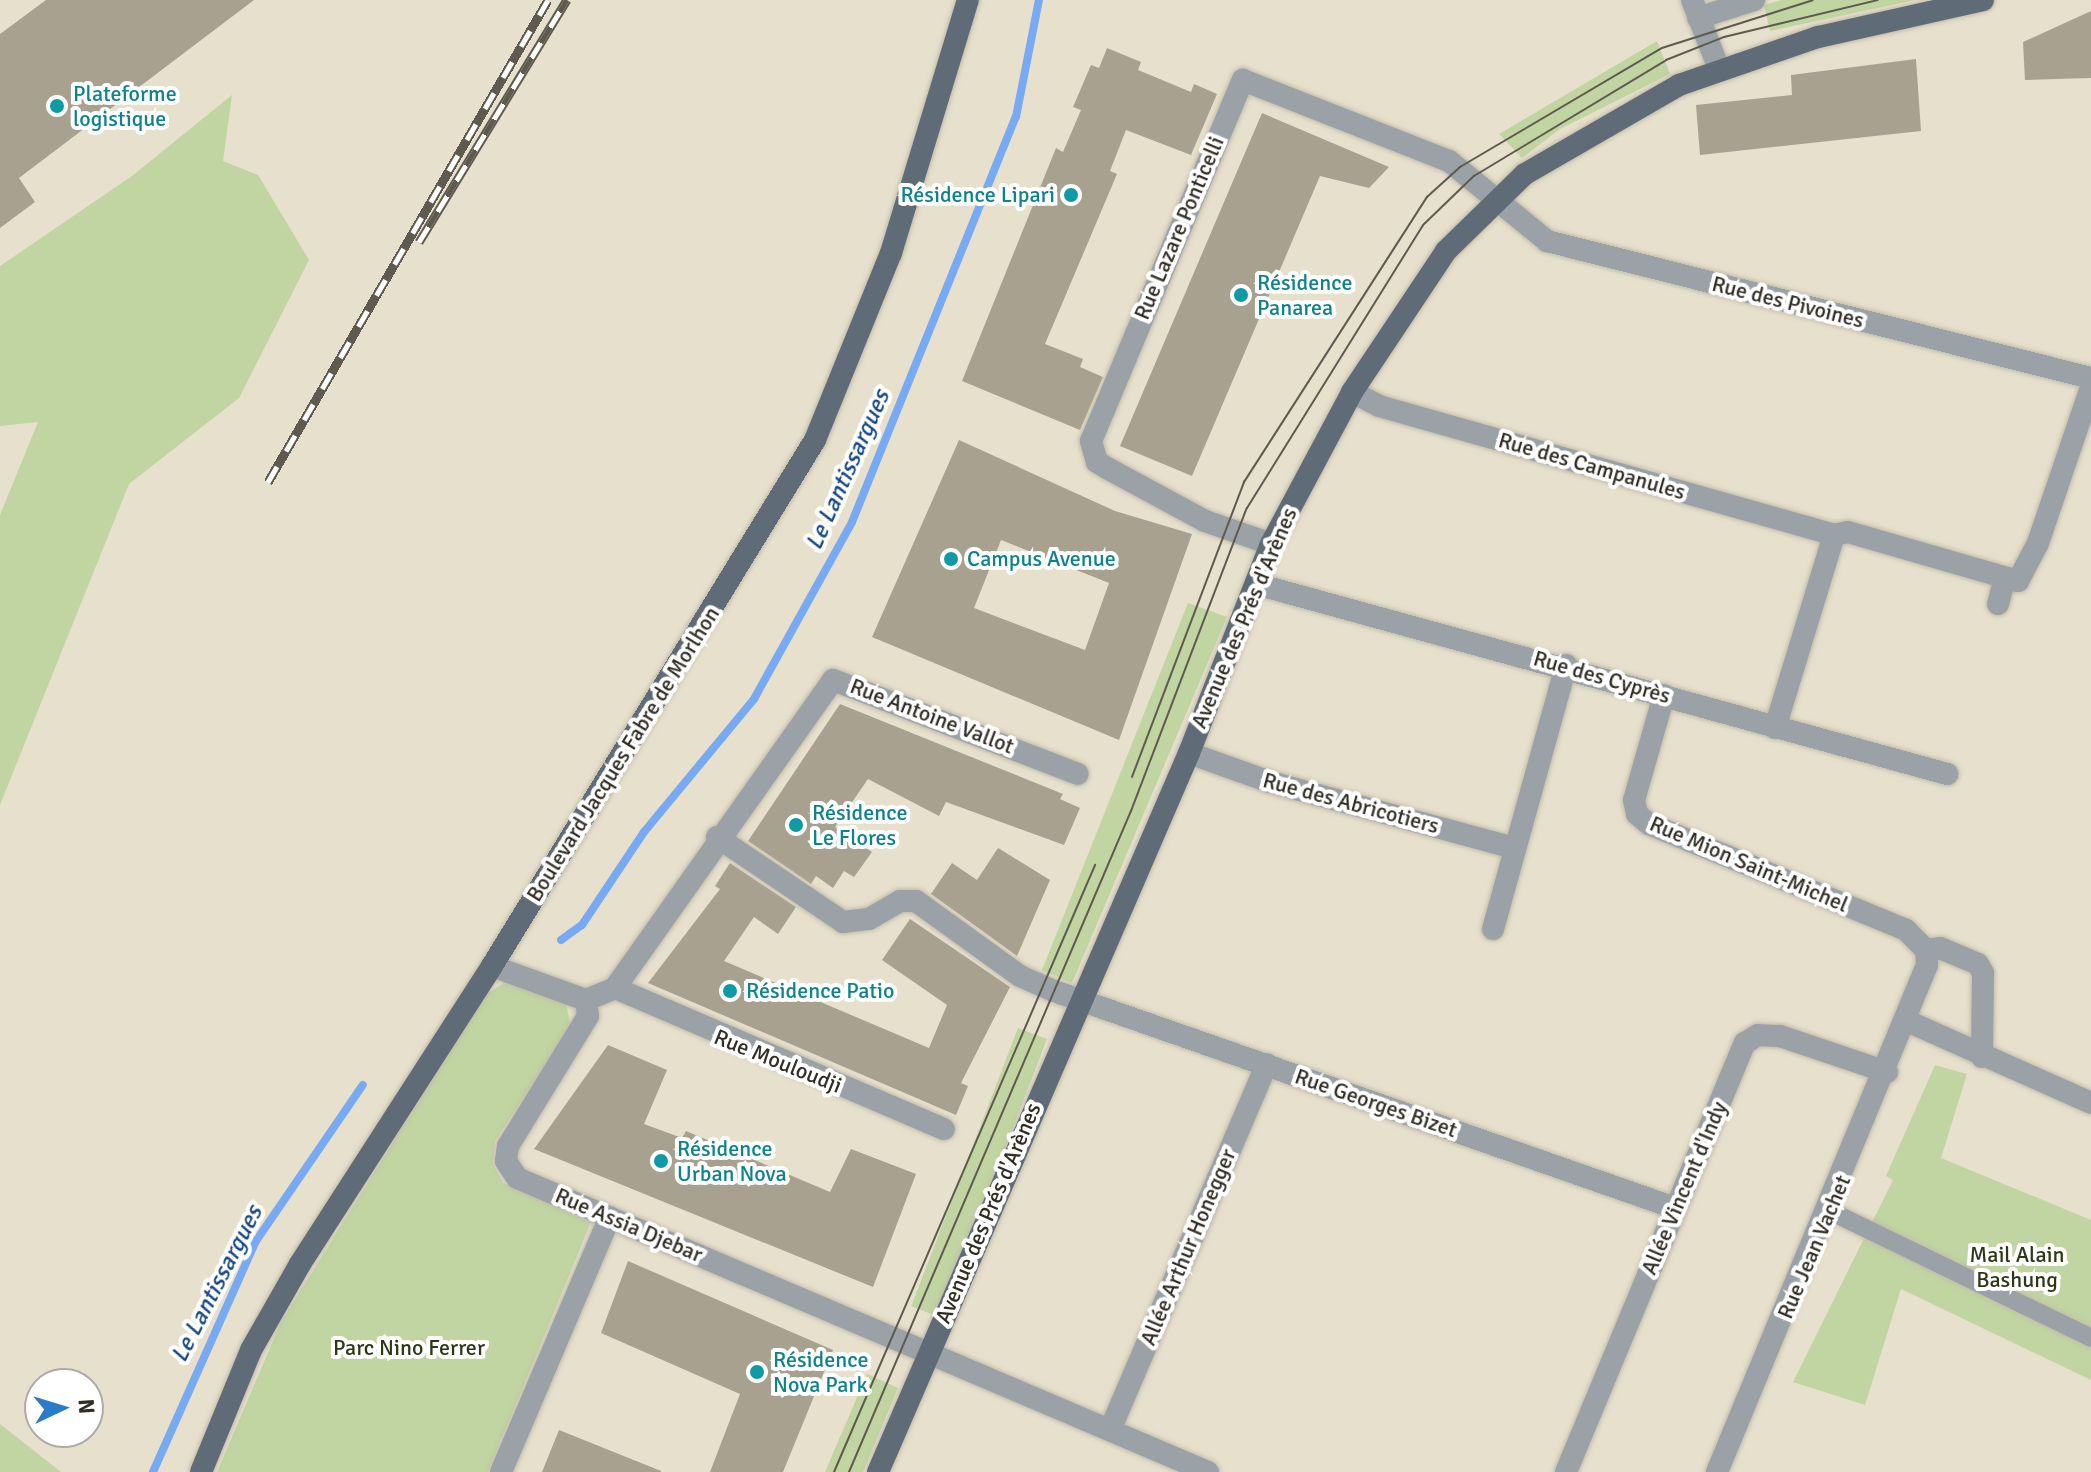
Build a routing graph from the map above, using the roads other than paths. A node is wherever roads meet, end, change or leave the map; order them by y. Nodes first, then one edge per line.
1 (968, 0) edge
2 (1754, 0) edge
3 (1983, 0) edge
4 (1695, 9) edge
5 (1719, 69) junction
6 (1499, 199) junction
7 (2091, 378) edge
8 (2091, 387) edge
9 (1352, 392) junction
10 (1834, 535) junction
11 (1271, 544) junction
12 (2005, 578) junction
13 (1256, 584) junction
14 (1998, 604) dead end
15 (1566, 665) junction
16 (1664, 695) junction
17 (1775, 728) junction
18 (1189, 753) junction
19 (1078, 774) dead end
20 (1947, 774) dead end
21 (717, 837) junction
22 (1515, 848) junction
23 (1493, 929) dead end
24 (1926, 950) junction
25 (492, 966) junction
26 (615, 988) junction
27 (586, 1000) junction
28 (1078, 1000) junction
29 (1907, 1021) junction
30 (1982, 1057) junction
31 (1267, 1064) junction
32 (1887, 1072) junction
33 (2091, 1103) edge
34 (944, 1129) dead end
35 (1675, 1208) junction
36 (1830, 1211) junction
37 (610, 1217) junction
38 (2091, 1338) edge
39 (928, 1355) junction
40 (1110, 1430) junction
41 (201, 1472) edge
42 (501, 1472) edge
43 (878, 1472) edge
44 (1208, 1472) edge
45 (1566, 1472) edge
46 (1717, 1472) edge

1 - 25 main road, Boulevard Jacques Fabre de Morlhon
2 - 4 street
3 - 5 main road, Avenue des Prés d'Arènes
4 - 5 street
5 - 6 main road, Avenue des Prés d'Arènes
6 - 7 street, Rue des Pivoines
6 - 9 main road, Avenue des Prés d'Arènes
6 - 11 street, Rue Lazare Ponticelli
8 - 12 street
9 - 10 street, Rue des Campanules
9 - 11 main road, Avenue des Prés d'Arènes
10 - 12 street, Rue des Campanules
10 - 17 street
11 - 13 main road, Avenue des Prés d'Arènes
12 - 14 street
13 - 15 street, Rue des Cyprès
13 - 18 main road, Avenue des Prés d'Arènes
15 - 16 street, Rue des Cyprès
15 - 22 street
16 - 17 street, Rue des Cyprès
16 - 24 street, Rue Mion Saint-Michel
17 - 20 street, Rue des Cyprès
18 - 22 street, Rue des Abricotiers
18 - 28 main road, Avenue des Prés d'Arènes
19 - 21 street, Rue Antoine Vallot
21 - 26 street
21 - 28 street
22 - 23 street
24 - 29 street
24 - 30 street, Rue Mion Saint-Michel
25 - 27 street
25 - 41 main road, Boulevard Jacques Fabre de Morlhon
26 - 27 street
26 - 34 street, Rue Mouloudji
27 - 37 street, Rue Assia Djebar
28 - 31 street, Rue Georges Bizet
28 - 39 main road, Avenue des Prés d'Arènes
29 - 30 street
29 - 32 street, Rue Jean Vachet
30 - 33 street
31 - 35 street, Rue Georges Bizet
31 - 40 street, Allée Arthur Honegger
32 - 35 street, Allée Vincent d'Indy
32 - 36 street, Rue Jean Vachet
35 - 45 street, Allée Vincent d'Indy
36 - 38 street
36 - 46 street, Rue Jean Vachet
37 - 39 street, Rue Assia Djebar
37 - 42 street
39 - 40 street, Rue Assia Djebar
39 - 43 main road, Avenue des Prés d'Arènes
40 - 44 street, Rue Assia Djebar

